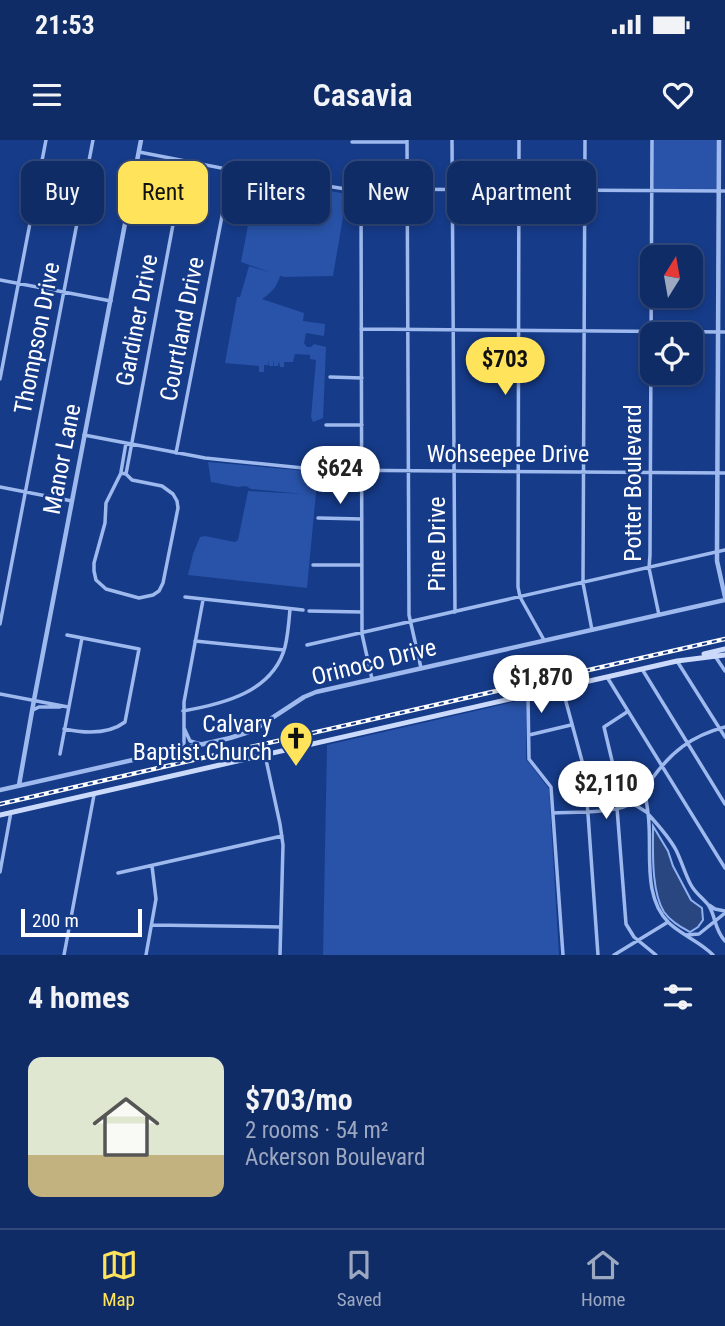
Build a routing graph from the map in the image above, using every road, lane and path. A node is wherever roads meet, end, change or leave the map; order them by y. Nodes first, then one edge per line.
1 (46, 140) edge
2 (93, 140) edge
3 (141, 140) edge
4 (452, 140) edge
5 (519, 140) edge
6 (585, 140) edge
7 (652, 140) edge
8 (719, 140) edge
9 (407, 141) edge
10 (352, 142) dead end
11 (139, 152) junction
12 (185, 161) edge
13 (407, 161) edge
14 (452, 161) edge
15 (519, 161) edge
16 (585, 161) edge
17 (596, 190) edge
18 (652, 190) junction
19 (722, 191) edge
20 (222, 216) edge
21 (172, 224) edge
22 (361, 224) edge
23 (407, 224) edge
24 (452, 224) edge
25 (518, 224) edge
26 (584, 224) edge
27 (0, 280) edge
28 (18, 284) junction
29 (64, 292) junction
30 (111, 301) junction
31 (650, 322) edge
32 (361, 329) junction
33 (408, 330) junction
34 (452, 330) junction
35 (518, 331) junction
36 (584, 331) junction
37 (640, 332) edge
38 (703, 332) edge
39 (718, 332) junction
40 (725, 332) edge
41 (330, 377) dead end
42 (362, 378) junction
43 (0, 379) edge
44 (650, 385) edge
45 (326, 425) dead end
46 (362, 425) junction
47 (84, 435) junction
48 (128, 444) junction
49 (176, 453) junction
50 (363, 470) junction
51 (408, 471) junction
52 (454, 471) junction
53 (517, 472) junction
54 (584, 472) junction
55 (123, 473) junction
56 (650, 473) junction
57 (717, 473) junction
58 (725, 473) edge
59 (0, 487) edge
60 (26, 491) junction
61 (72, 501) junction
62 (318, 519) dead end
63 (362, 519) junction
64 (725, 550) edge
65 (716, 552) junction
66 (313, 565) dead end
67 (362, 565) junction
68 (649, 568) junction
69 (583, 583) junction
70 (185, 597) dead end
71 (520, 597) junction
72 (725, 598) edge
73 (204, 600) junction
74 (290, 609) junction
75 (303, 610) dead end
76 (309, 611) dead end
77 (362, 612) junction
78 (455, 612) junction
79 (659, 615) junction
80 (410, 622) junction
81 (0, 624) edge
82 (592, 630) junction
83 (362, 634) junction
84 (67, 635) dead end
85 (82, 638) junction
86 (544, 640) junction
87 (195, 641) junction
88 (307, 645) dead end
89 (725, 649) edge
90 (284, 650) junction
91 (725, 655) edge
92 (716, 656) junction
93 (685, 660) junction
94 (677, 661) junction
95 (421, 668) junction
96 (642, 669) junction
97 (725, 671) edge
98 (607, 677) junction
99 (372, 679) junction
100 (562, 687) junction
101 (0, 694) edge
102 (528, 695) junction
103 (34, 700) junction
104 (67, 707) junction
105 (32, 710) junction
106 (183, 711) junction
107 (627, 712) junction
108 (572, 725) junction
109 (184, 728) junction
110 (722, 728) edge
111 (64, 730) junction
112 (529, 735) junction
113 (725, 737) edge
114 (687, 742) junction
115 (206, 744) junction
116 (175, 751) junction
117 (60, 754) dead end
118 (265, 755) junction
119 (662, 766) junction
120 (19, 785) junction
121 (0, 789) edge
122 (645, 790) junction
123 (95, 793) junction
124 (632, 803) junction
125 (725, 804) edge
126 (617, 808) junction
127 (588, 811) junction
128 (11, 812) junction
129 (553, 813) junction
130 (648, 813) junction
131 (0, 815) edge
132 (282, 836) junction
133 (152, 866) junction
134 (725, 868) edge
135 (0, 872) edge
136 (118, 873) dead end
137 (708, 904) junction
138 (725, 912) edge
139 (668, 922) junction
140 (714, 922) junction
141 (152, 925) junction
142 (281, 927) junction
143 (699, 934) junction
144 (686, 935) junction
145 (639, 941) junction
146 (725, 941) edge
147 (699, 943) junction
148 (64, 955) edge
149 (146, 955) edge
150 (281, 955) edge
151 (563, 955) edge
152 (598, 955) edge
153 (614, 955) edge
154 (656, 955) edge
155 (713, 955) edge

1 - 28 street
2 - 29 street, Thompson Drive
3 - 11 street, Manor Lane
4 - 14 street, Pine Drive
5 - 15 street
6 - 16 street
7 - 18 street, Potter Boulevard
8 - 19 street
9 - 10 street
9 - 13 street
11 - 12 street
11 - 30 street, Manor Lane
17 - 18 street
18 - 19 street
18 - 31 street, Potter Boulevard
19 - 39 street
20 - 49 street, Courtland Drive
21 - 48 street, Gardiner Drive
22 - 32 street
23 - 33 street
24 - 34 street, Pine Drive
25 - 35 street
26 - 36 street
27 - 28 street
28 - 29 street
28 - 43 street
29 - 30 street
29 - 60 street, Thompson Drive
30 - 47 street, Manor Lane
32 - 33 street
32 - 42 street
33 - 34 street
33 - 51 street
34 - 35 street
34 - 52 street, Pine Drive
35 - 36 street
35 - 53 street
36 - 37 street
36 - 54 street
38 - 39 street
39 - 40 street
39 - 57 street
41 - 42 street
42 - 46 street
44 - 56 street, Potter Boulevard
45 - 46 street
46 - 50 street
47 - 48 street, Wohseepee Drive
47 - 61 street, Manor Lane
48 - 49 street, Wohseepee Drive
48 - 55 street, Gardiner Drive
49 - 50 street, Wohseepee Drive
50 - 51 street, Wohseepee Drive
50 - 63 street
51 - 52 street, Wohseepee Drive
51 - 80 street
52 - 53 street, Wohseepee Drive
52 - 78 street, Pine Drive
53 - 54 street, Wohseepee Drive
53 - 71 street
54 - 56 street, Wohseepee Drive
54 - 69 street
55 - 55 street, Gardiner Drive
56 - 57 street, Wohseepee Drive
56 - 68 street, Potter Boulevard
57 - 58 street, Wohseepee Drive
57 - 65 street
59 - 60 street
60 - 61 street
60 - 81 street, Thompson Drive
61 - 103 street, Manor Lane
62 - 63 street
63 - 67 street
64 - 65 street
65 - 68 street
65 - 72 street
66 - 67 street
67 - 77 street
68 - 69 street
68 - 79 street, Potter Boulevard
69 - 71 street
69 - 82 street
70 - 73 street
71 - 78 street
71 - 86 street
72 - 79 street, Orinoco Drive
73 - 74 street
73 - 87 street
74 - 75 street
74 - 90 street
76 - 77 street
77 - 83 street
78 - 80 street
79 - 82 street, Orinoco Drive
80 - 83 street
80 - 95 street
82 - 86 street, Orinoco Drive
83 - 88 street
83 - 99 street
84 - 85 street
85 - 104 street
85 - 111 street
86 - 95 street, Orinoco Drive
87 - 90 street
87 - 106 street
89 - 93 main road
90 - 106 street
91 - 92 main road
92 - 93 main road
92 - 97 street
93 - 94 main road
94 - 96 main road
94 - 110 street
95 - 99 street, Orinoco Drive
96 - 98 main road
96 - 114 street
98 - 100 main road
98 - 107 street
99 - 115 street, Orinoco Drive
100 - 102 main road
100 - 108 street
101 - 103 street
102 - 112 street
102 - 118 main road
103 - 104 street
103 - 105 street, Manor Lane
104 - 105 street
104 - 111 street
105 - 120 street, Manor Lane
106 - 109 street
107 - 119 street
107 - 126 street
108 - 112 street
108 - 127 street
109 - 115 street
109 - 116 street
110 - 113 street
110 - 114 street
111 - 117 street
112 - 129 street
114 - 119 street
114 - 125 street
115 - 116 street, Orinoco Drive
116 - 120 street, Orinoco Drive
118 - 123 main road
118 - 132 street
119 - 122 street
119 - 134 street
120 - 121 street, Orinoco Drive
122 - 124 street
122 - 130 street
123 - 128 main road
123 - 148 street
124 - 126 street
124 - 130 street
126 - 127 street
126 - 145 street
127 - 129 street
127 - 152 street
128 - 131 main road
128 - 135 street
129 - 151 street
130 - 137 street
130 - 139 street
132 - 133 street
132 - 142 street
133 - 136 street
133 - 141 street
137 - 138 street
137 - 140 street
138 - 140 street
139 - 144 street
139 - 145 street
140 - 143 street
140 - 146 street
141 - 142 street
141 - 149 street
142 - 150 street
143 - 144 street
143 - 147 street
144 - 147 street
145 - 153 street
145 - 154 street
147 - 155 street

